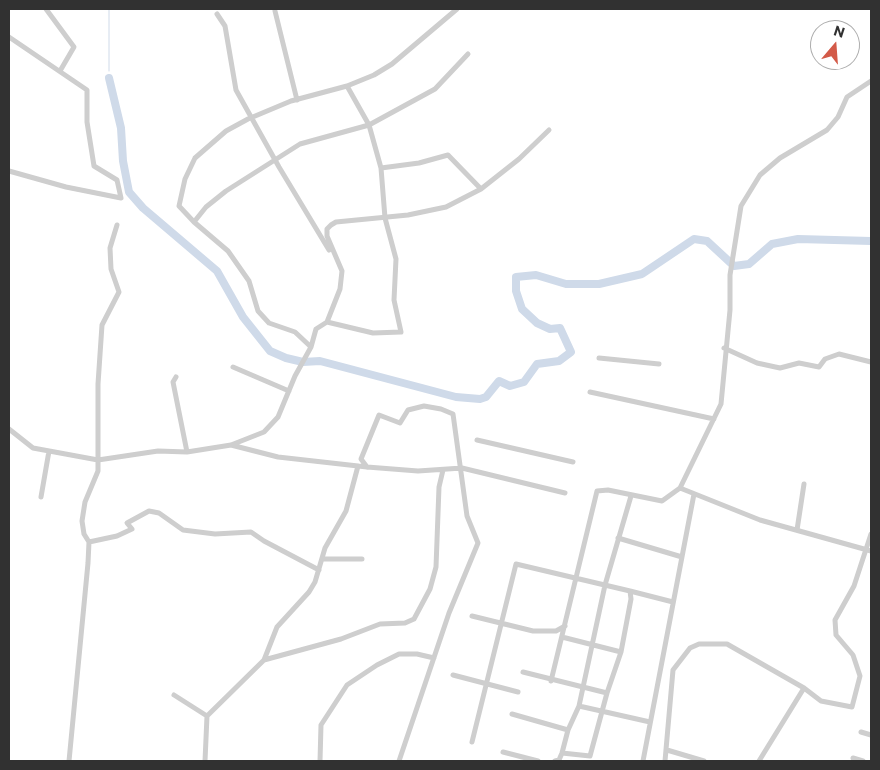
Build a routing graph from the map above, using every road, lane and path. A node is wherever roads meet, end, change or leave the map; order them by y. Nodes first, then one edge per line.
1 (46, 9) edge
2 (457, 9) edge
3 (275, 11) dead end
4 (217, 14) dead end
5 (9, 37) edge
6 (468, 54) dead end
7 (60, 71) junction
8 (871, 81) edge
9 (347, 86) junction
10 (297, 100) junction
11 (252, 117) junction
12 (369, 125) junction
13 (550, 130) dead end
14 (275, 160) junction
15 (381, 168) junction
16 (9, 171) edge
17 (481, 189) junction
18 (385, 218) junction
19 (194, 222) junction
20 (117, 225) dead end
21 (342, 271) junction
22 (327, 322) junction
23 (311, 347) junction
24 (724, 348) junction
25 (599, 358) dead end
26 (871, 362) edge
27 (659, 364) dead end
28 (233, 367) dead end
29 (176, 377) dead end
30 (288, 391) junction
31 (590, 392) dead end
32 (714, 419) junction
33 (9, 429) edge
34 (477, 440) dead end
35 (231, 445) junction
36 (49, 451) junction
37 (187, 452) junction
38 (98, 460) junction
39 (573, 462) dead end
40 (358, 466) junction
41 (367, 467) junction
42 (462, 468) junction
43 (443, 470) junction
44 (804, 484) dead end
45 (680, 488) junction
46 (565, 493) dead end
47 (694, 494) junction
48 (631, 496) junction
49 (41, 497) dead end
50 (797, 530) junction
51 (871, 534) edge
52 (618, 538) junction
53 (89, 542) junction
54 (869, 550) edge
55 (682, 557) junction
56 (362, 558) dead end
57 (322, 559) junction
58 (319, 570) junction
59 (577, 578) junction
60 (606, 585) junction
61 (630, 591) junction
62 (673, 602) junction
63 (472, 616) dead end
64 (503, 624) junction
65 (564, 626) junction
66 (562, 637) junction
67 (592, 644) junction
68 (621, 652) junction
69 (434, 658) junction
70 (264, 660) junction
71 (523, 672) dead end
72 (454, 675) dead end
73 (551, 681) junction
74 (486, 682) junction
75 (583, 687) junction
76 (804, 688) junction
77 (518, 692) dead end
78 (607, 693) junction
79 (174, 695) dead end
80 (578, 706) junction
81 (601, 713) junction
82 (512, 714) dead end
83 (207, 716) junction
84 (650, 722) junction
85 (568, 730) junction
86 (862, 732) dead end
87 (871, 735) edge
88 (472, 742) dead end
89 (667, 750) junction
90 (503, 752) dead end
91 (562, 753) junction
92 (853, 758) dead end
93 (69, 761) edge
94 (205, 761) edge
95 (320, 761) edge
96 (399, 761) edge
97 (538, 761) edge
98 (555, 761) edge
99 (643, 761) edge
100 (665, 761) edge
101 (704, 761) edge
102 (759, 761) edge
103 (863, 761) edge

1 - 7 street
2 - 9 street
3 - 10 street
4 - 11 street
5 - 7 street
6 - 12 street
7 - 16 street
8 - 24 street
9 - 10 street
9 - 12 street
10 - 11 street
11 - 14 street
11 - 19 street
12 - 14 street
12 - 15 street
13 - 17 street
14 - 19 street
14 - 21 street
15 - 17 street
15 - 18 street
17 - 18 street
18 - 21 street
18 - 22 street
19 - 23 street
20 - 38 street
21 - 22 street
22 - 23 street
23 - 30 street
24 - 26 street
24 - 32 street
25 - 27 street
28 - 30 street
29 - 37 street
30 - 35 street
31 - 32 street
32 - 45 street
33 - 36 street
34 - 39 street
35 - 37 street
35 - 40 street
36 - 38 street
36 - 49 street
37 - 38 street
38 - 53 street
40 - 41 street
40 - 57 street
41 - 42 street
41 - 43 street
42 - 43 street
42 - 46 street
42 - 69 street
43 - 70 street
44 - 50 street
45 - 47 street
45 - 48 street
47 - 50 street
47 - 55 street
48 - 52 street
48 - 59 street
50 - 54 street
51 - 54 street
52 - 55 street
52 - 60 street
53 - 58 street
53 - 93 street
54 - 76 street
55 - 62 street
56 - 57 street
57 - 58 street
58 - 70 street
59 - 60 street
59 - 64 street
59 - 65 street
60 - 61 street
60 - 67 street
61 - 62 street
61 - 68 street
62 - 84 street
63 - 64 street
64 - 65 street
64 - 74 street
65 - 66 street
66 - 67 street
66 - 73 street
67 - 68 street
67 - 75 street
68 - 78 street
69 - 95 street
69 - 96 street
70 - 83 street
71 - 73 street
72 - 74 street
73 - 75 street
74 - 77 street
74 - 88 street
75 - 78 street
75 - 80 street
76 - 89 street
76 - 102 street
78 - 81 street
79 - 83 street
80 - 81 street
80 - 85 street
81 - 84 street
81 - 91 street
82 - 85 street
83 - 94 street
84 - 99 street
85 - 91 street
86 - 87 street
89 - 100 street
89 - 101 street
90 - 97 street
91 - 98 street
92 - 103 street

